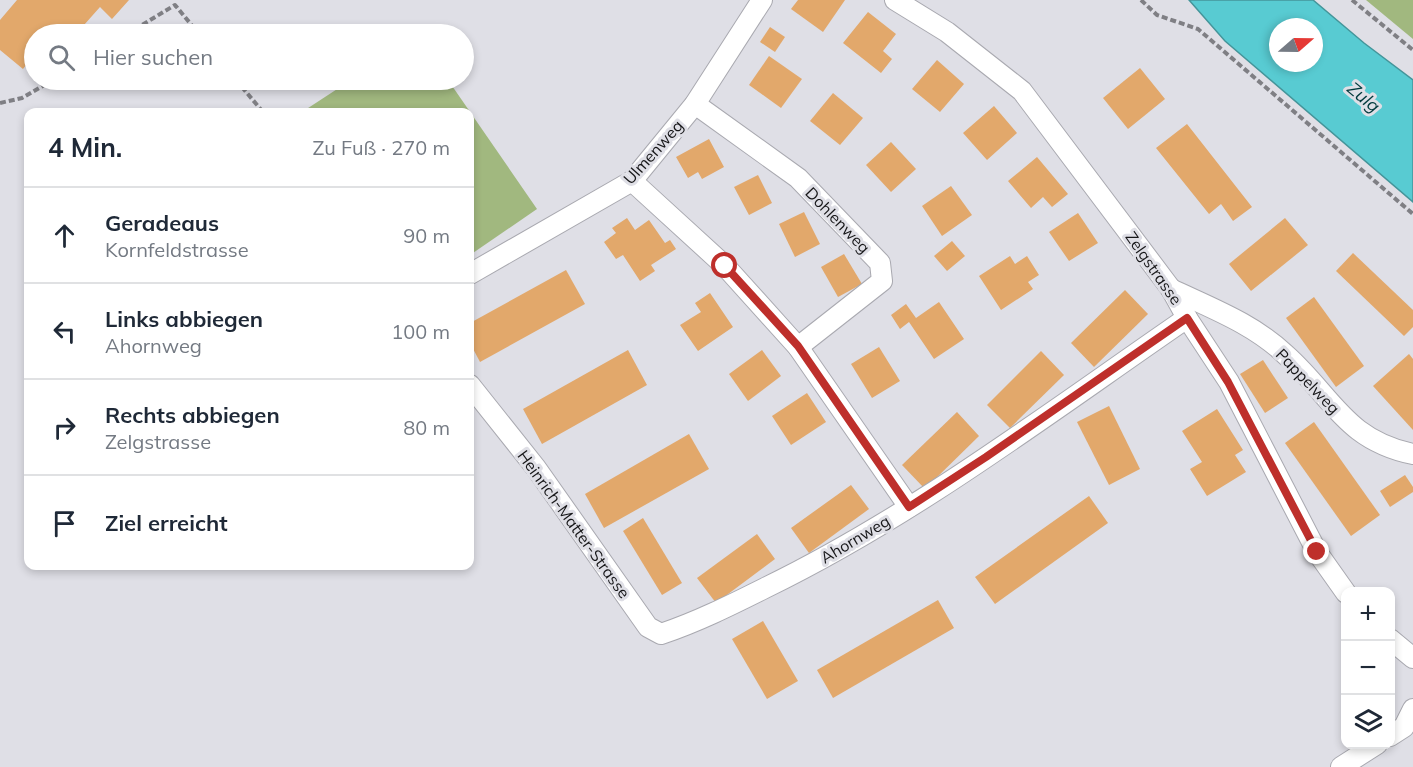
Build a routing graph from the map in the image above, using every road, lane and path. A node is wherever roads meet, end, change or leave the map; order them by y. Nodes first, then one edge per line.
1 (762, 0) edge
2 (895, 0) edge
3 (1141, 0) edge
4 (1352, 0) edge
5 (144, 24) edge
6 (191, 24) edge
7 (1413, 50) edge
8 (36, 90) edge
9 (244, 90) edge
10 (0, 103) edge
11 (695, 104) junction
12 (260, 108) edge
13 (632, 181) junction
14 (1413, 214) edge
15 (474, 272) edge
16 (1171, 289) junction
17 (1187, 318) junction
18 (798, 346) junction
19 (474, 390) edge
20 (1413, 454) edge
21 (909, 507) junction
22 (1342, 587) edge
23 (692, 623) joint
24 (1392, 641) edge
25 (1413, 658) edge
26 (1413, 709) edge
27 (1395, 733) edge
28 (1369, 749) edge
29 (1341, 767) edge

1 - 11 street, Ulmenweg
2 - 16 street, Zelgstrasse
3 - 14 path
4 - 7 path
5 - 6 path
8 - 10 path
9 - 12 path
11 - 13 street, Ulmenweg
11 - 18 street, Dohlenweg
13 - 15 street, Ulmenweg
13 - 18 street
16 - 17 street, Zelgstrasse
16 - 20 street, Pappelweg
17 - 21 street, Ahornweg
17 - 22 street, Zelgstrasse
18 - 21 street
19 - 23 street, Heinrich-Matter-Strasse
21 - 23 street, Ahornweg
24 - 25 street
26 - 27 street
28 - 29 street

